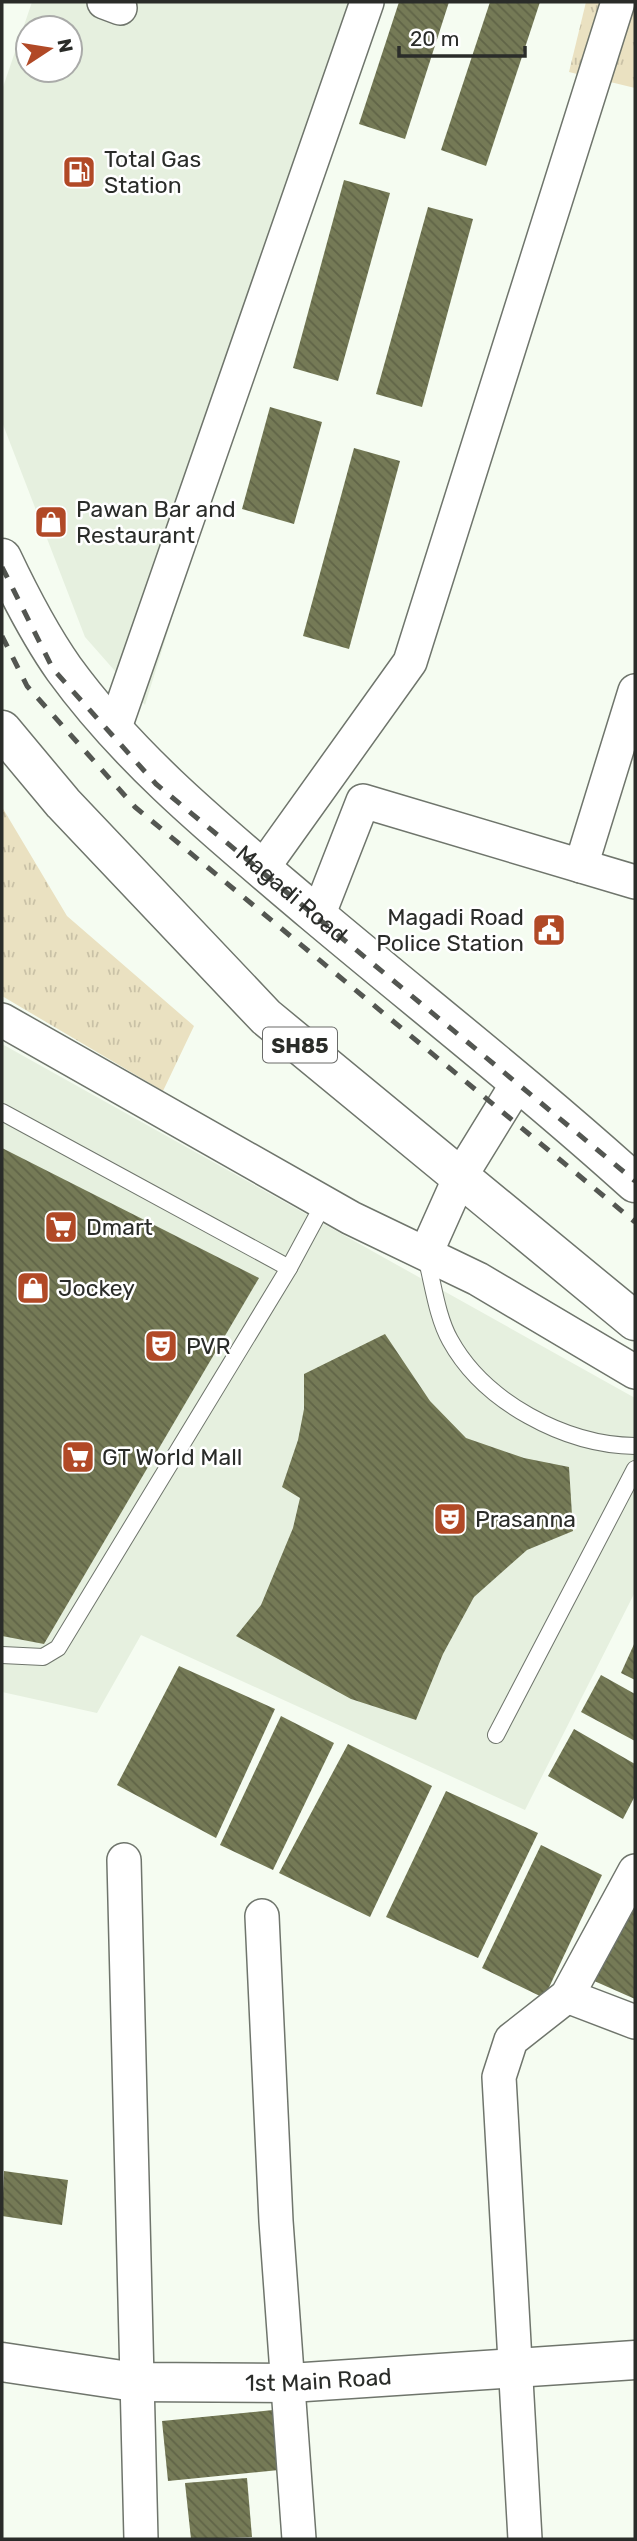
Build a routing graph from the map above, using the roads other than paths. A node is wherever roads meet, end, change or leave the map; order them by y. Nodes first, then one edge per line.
1 (367, 2) edge
2 (618, 2) edge
3 (2, 558) edge
4 (635, 691) edge
5 (2, 730) edge
6 (114, 730) junction
7 (581, 866) junction
8 (262, 869) junction
9 (635, 882) edge
10 (318, 916) junction
11 (2, 1020) edge
12 (519, 1081) junction
13 (2, 1112) edge
14 (460, 1177) junction
15 (635, 1183) edge
16 (324, 1203) junction
17 (426, 1254) junction
18 (289, 1268) junction
19 (635, 1321) edge
20 (635, 1372) edge
21 (635, 1446) edge
22 (635, 1469) edge
23 (2, 1655) edge
24 (496, 1735) dead end
25 (124, 1860) dead end
26 (635, 1871) edge
27 (262, 1916) dead end
28 (567, 1996) junction
29 (635, 2022) edge
30 (635, 2360) edge
31 (2, 2362) edge
32 (514, 2368) junction
33 (135, 2382) junction
34 (290, 2383) junction
35 (141, 2539) edge
36 (299, 2539) edge
37 (525, 2539) edge

1 - 6 street
2 - 8 street
3 - 6 main road, Magadi Road
4 - 7 street
5 - 14 main road, SH85
6 - 8 main road, Magadi Road
7 - 9 street
7 - 10 street
8 - 10 main road, Magadi Road
10 - 12 main road, Magadi Road
11 - 16 street
12 - 14 street
12 - 15 main road, Magadi Road
13 - 18 lane
14 - 17 street
14 - 19 main road, SH85
16 - 17 street
16 - 18 lane
17 - 20 street
17 - 21 lane
18 - 23 lane
22 - 24 lane
25 - 33 street
26 - 28 street
27 - 34 street
28 - 29 street
28 - 32 street
30 - 32 main road, 1st Main Road
31 - 33 main road, 1st Main Road
32 - 34 main road, 1st Main Road
32 - 37 street
33 - 34 main road, 1st Main Road
33 - 35 street
34 - 36 street

